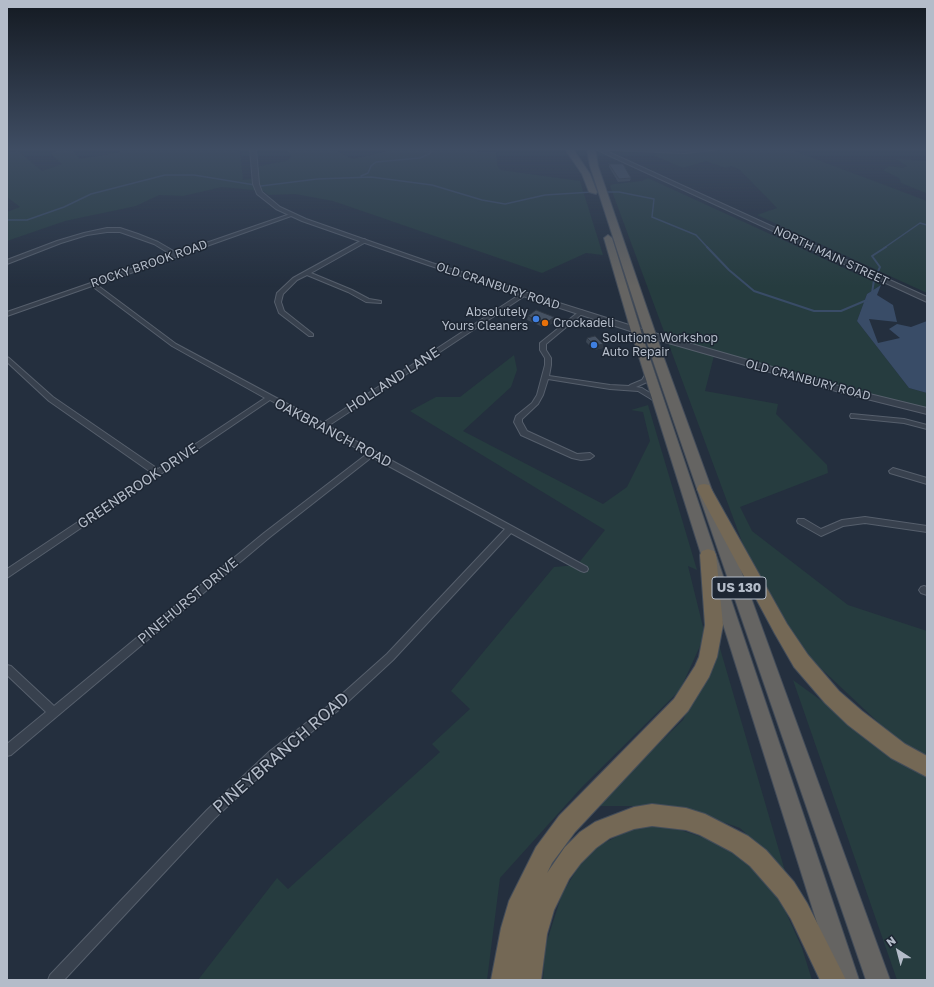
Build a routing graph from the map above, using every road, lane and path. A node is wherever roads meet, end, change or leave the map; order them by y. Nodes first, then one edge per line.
1 (261, 195) edge
2 (599, 195) edge
3 (698, 195) edge
4 (292, 215) junction
5 (364, 241) junction
6 (176, 255) junction
7 (7, 262) edge
8 (307, 272) junction
9 (92, 284) junction
10 (524, 294) junction
11 (927, 300) edge
12 (379, 302) dead end
13 (581, 312) junction
14 (7, 314) edge
15 (642, 332) junction
16 (311, 335) dead end
17 (7, 359) edge
18 (649, 373) junction
19 (545, 377) junction
20 (627, 387) junction
21 (269, 398) junction
22 (658, 400) junction
23 (927, 411) edge
24 (854, 416) dead end
25 (322, 427) junction
26 (927, 427) edge
27 (371, 454) junction
28 (590, 456) dead end
29 (893, 471) dead end
30 (158, 473) junction
31 (927, 481) edge
32 (704, 489) junction
33 (801, 521) dead end
34 (510, 529) junction
35 (927, 529) edge
36 (708, 555) junction
37 (9, 569) edge
38 (584, 569) dead end
39 (7, 669) edge
40 (54, 712) junction
41 (7, 751) edge
42 (927, 767) edge
43 (55, 980) edge
44 (504, 980) edge
45 (528, 980) edge
46 (833, 980) edge
47 (847, 980) edge
48 (878, 980) edge

1 - 4 street, OLD CRANBURY ROAD
2 - 15 highway, US 130
3 - 11 street, NORTH MAIN STREET
4 - 5 street, OLD CRANBURY ROAD
4 - 6 street, ROCKY BROOK ROAD
5 - 8 street
5 - 10 street, OLD CRANBURY ROAD
6 - 7 street
6 - 9 street, ROCKY BROOK ROAD
8 - 12 street
8 - 16 street
9 - 14 street, ROCKY BROOK ROAD
9 - 21 street, OAKBRANCH ROAD
10 - 13 street, OLD CRANBURY ROAD
10 - 25 street, HOLLAND LANE
13 - 15 street, OLD CRANBURY ROAD
13 - 19 street
15 - 18 highway, US 130
15 - 23 street, OLD CRANBURY ROAD
15 - 32 highway, US 130
17 - 30 street
18 - 20 street
18 - 22 highway, US 130
19 - 20 street
19 - 28 street
20 - 22 street
21 - 25 street, OAKBRANCH ROAD
21 - 30 street, GREENBROOK DRIVE
22 - 36 highway, US 130
24 - 26 street
25 - 27 street, OAKBRANCH ROAD
27 - 34 street, OAKBRANCH ROAD
27 - 40 street, PINEHURST DRIVE
29 - 31 street
30 - 37 street, GREENBROOK DRIVE
32 - 42 highway
32 - 48 highway, US 130
33 - 35 street
34 - 38 street, OAKBRANCH ROAD
34 - 43 street, PINEYBRANCH ROAD
36 - 44 highway
36 - 47 highway, US 130
39 - 40 street
40 - 41 street, PINEHURST DRIVE
45 - 46 highway

